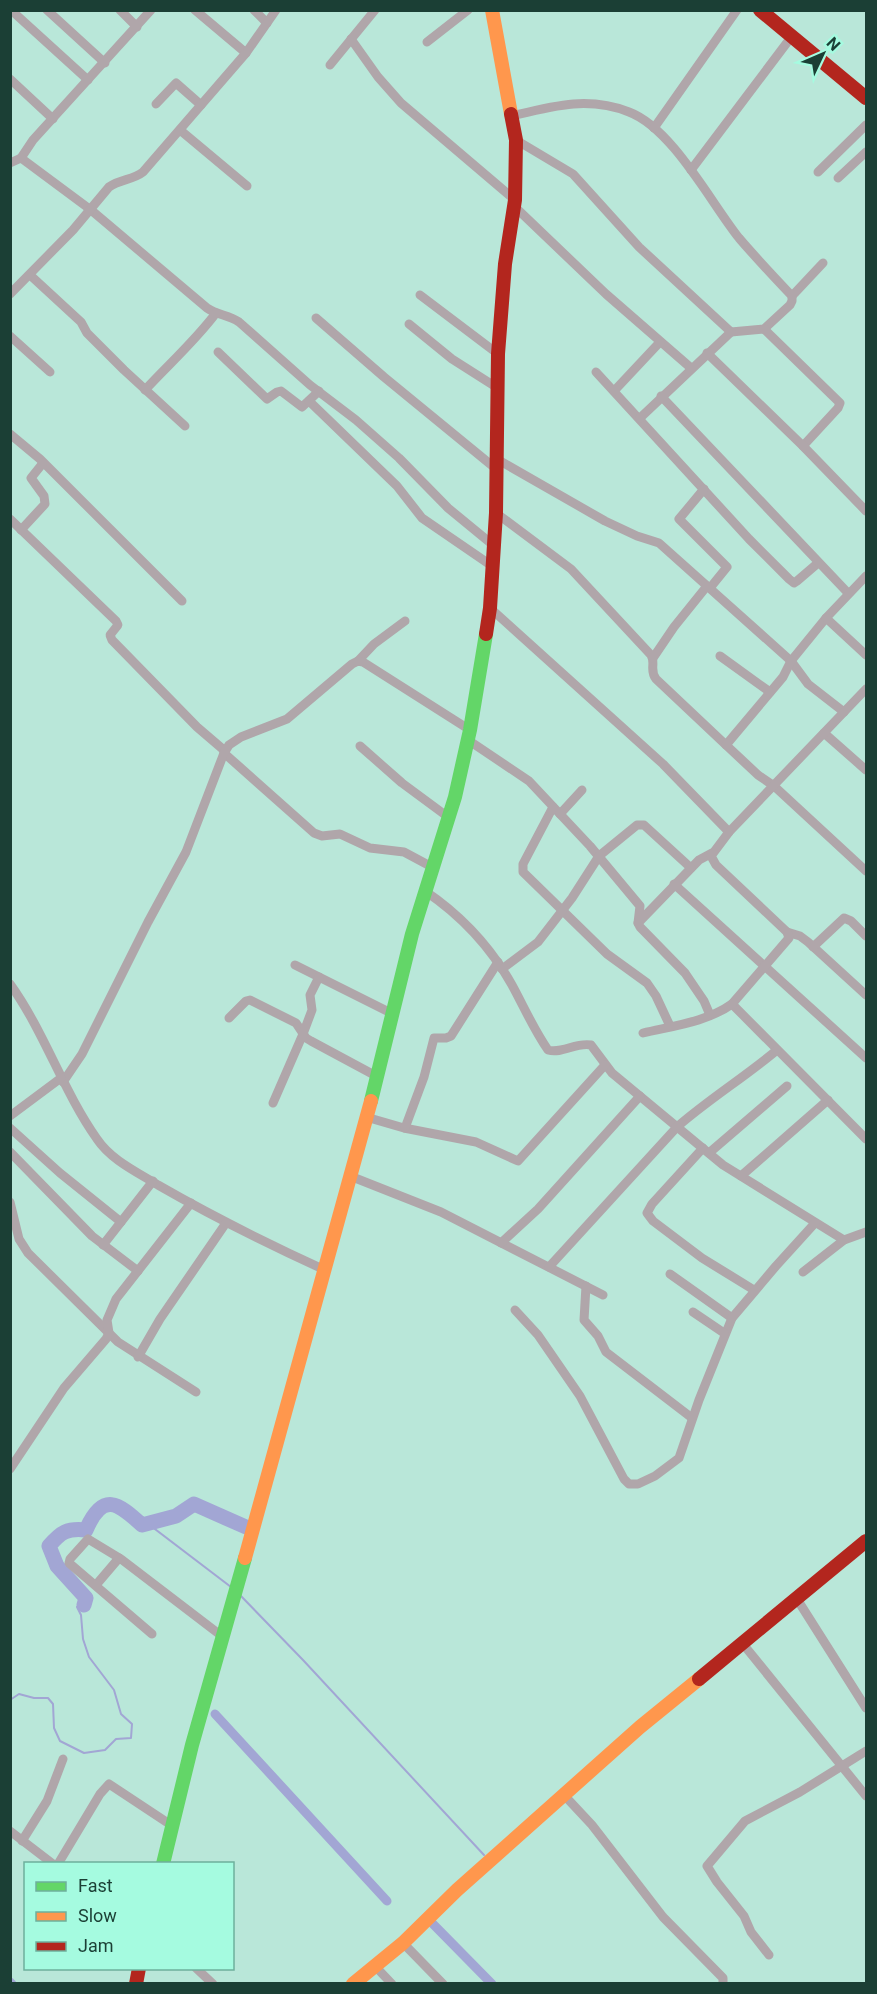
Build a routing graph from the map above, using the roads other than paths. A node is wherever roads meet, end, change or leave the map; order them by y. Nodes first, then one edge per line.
1 (11, 10) edge
2 (47, 10) edge
3 (120, 10) edge
4 (151, 10) edge
5 (195, 10) edge
6 (254, 10) edge
7 (276, 10) edge
8 (375, 10) edge
9 (468, 10) edge
10 (737, 10) edge
11 (760, 10) edge
12 (496, 15) edge
13 (267, 23) junction
14 (137, 27) junction
15 (792, 36) junction
16 (351, 39) junction
17 (427, 42) dead end
18 (246, 53) junction
19 (105, 63) junction
20 (330, 65) dead end
21 (10, 79) edge
22 (88, 80) junction
23 (867, 98) edge
24 (156, 104) dead end
25 (201, 105) junction
26 (512, 116) junction
27 (53, 118) junction
28 (867, 125) edge
29 (654, 128) junction
30 (180, 130) junction
31 (516, 140) junction
32 (867, 152) edge
33 (21, 158) junction
34 (10, 163) edge
35 (691, 170) junction
36 (818, 172) dead end
37 (838, 178) dead end
38 (247, 186) dead end
39 (514, 203) junction
40 (91, 210) junction
41 (823, 263) dead end
42 (30, 275) junction
43 (10, 294) edge
44 (420, 295) dead end
45 (792, 296) junction
46 (216, 313) junction
47 (316, 318) dead end
48 (409, 324) dead end
49 (764, 329) junction
50 (731, 332) junction
51 (10, 336) edge
52 (660, 342) junction
53 (218, 352) dead end
54 (707, 353) junction
55 (498, 354) junction
56 (691, 368) junction
57 (50, 372) dead end
58 (596, 372) dead end
59 (496, 387) junction
60 (145, 390) junction
61 (319, 391) junction
62 (614, 391) junction
63 (661, 396) junction
64 (309, 401) junction
65 (640, 418) junction
66 (185, 426) dead end
67 (10, 434) edge
68 (804, 446) junction
69 (43, 463) junction
70 (495, 463) junction
71 (704, 489) junction
72 (867, 512) edge
73 (496, 513) junction
74 (10, 519) edge
75 (21, 530) junction
76 (493, 545) junction
77 (818, 563) junction
78 (492, 566) junction
79 (867, 576) edge
80 (708, 587) junction
81 (848, 593) junction
82 (182, 600) dead end
83 (490, 608) junction
84 (826, 618) junction
85 (405, 621) dead end
86 (867, 655) edge
87 (720, 657) dead end
88 (653, 658) junction
89 (358, 661) junction
90 (791, 661) junction
91 (867, 689) edge
92 (770, 692) junction
93 (863, 700) edge
94 (844, 712) junction
95 (824, 733) junction
96 (469, 735) junction
97 (726, 745) junction
98 (360, 746) dead end
99 (224, 752) junction
100 (867, 770) edge
101 (774, 786) junction
102 (582, 790) dead end
103 (556, 811) junction
104 (448, 817) junction
105 (729, 832) junction
106 (712, 853) junction
107 (599, 856) junction
108 (432, 867) junction
109 (691, 868) junction
110 (867, 871) edge
111 (674, 884) junction
112 (425, 891) junction
113 (563, 910) junction
114 (638, 923) junction
115 (787, 932) junction
116 (867, 936) edge
117 (813, 947) junction
118 (295, 965) dead end
119 (765, 965) junction
120 (500, 966) junction
121 (318, 977) junction
122 (10, 984) edge
123 (867, 995) edge
124 (732, 1004) junction
125 (393, 1014) junction
126 (710, 1015) junction
127 (229, 1018) dead end
128 (670, 1026) junction
129 (643, 1033) dead end
130 (303, 1034) junction
131 (777, 1050) junction
132 (867, 1058) edge
133 (604, 1065) junction
134 (378, 1077) junction
135 (62, 1080) junction
136 (787, 1086) dead end
137 (640, 1096) junction
138 (828, 1100) junction
139 (273, 1103) dead end
140 (10, 1116) edge
141 (366, 1117) junction
142 (677, 1127) junction
143 (10, 1128) edge
144 (405, 1128) junction
145 (867, 1139) edge
146 (706, 1150) junction
147 (10, 1152) edge
148 (351, 1176) junction
149 (741, 1176) junction
150 (153, 1182) junction
151 (10, 1202) edge
152 (191, 1203) junction
153 (121, 1222) junction
154 (226, 1223) junction
155 (815, 1223) junction
156 (867, 1232) edge
157 (844, 1240) junction
158 (501, 1242) junction
159 (103, 1245) junction
160 (549, 1267) junction
161 (325, 1270) junction
162 (138, 1271) junction
163 (803, 1272) dead end
164 (670, 1274) dead end
165 (586, 1286) junction
166 (754, 1290) junction
167 (603, 1295) dead end
168 (515, 1310) dead end
169 (693, 1312) dead end
170 (732, 1318) junction
171 (109, 1333) junction
172 (724, 1333) junction
173 (138, 1357) junction
174 (196, 1392) dead end
175 (693, 1418) junction
176 (10, 1469) edge
177 (867, 1541) edge
178 (119, 1557) junction
179 (96, 1585) junction
180 (797, 1599) junction
181 (152, 1634) dead end
182 (223, 1637) junction
183 (743, 1644) junction
184 (867, 1708) edge
185 (867, 1751) edge
186 (63, 1759) dead end
187 (842, 1766) junction
188 (564, 1795) junction
189 (867, 1796) edge
190 (171, 1826) junction
191 (10, 1831) edge
192 (22, 1841) junction
193 (52, 1862) edge
194 (59, 1862) edge
195 (163, 1862) edge
196 (403, 1943) junction
197 (769, 1955) dead end
198 (374, 1965) junction
199 (198, 1970) edge
200 (213, 1983) edge
201 (352, 1983) edge
202 (392, 1983) edge
203 (442, 1983) edge
204 (723, 1983) edge

1 - 22 street
2 - 19 street
3 - 14 street
4 - 14 street
5 - 18 street
6 - 13 street
7 - 13 street
8 - 16 street
9 - 17 street
10 - 29 street
11 - 15 street
12 - 26 street
13 - 18 street
14 - 19 street
15 - 23 street
15 - 35 street
16 - 20 street
16 - 39 street
18 - 25 street
19 - 22 street
21 - 27 street
22 - 27 street
24 - 25 street
25 - 30 street
26 - 29 street
26 - 31 street
27 - 33 street
28 - 36 street
29 - 35 street
30 - 38 street
30 - 40 street
31 - 39 street
31 - 50 street
32 - 37 street
33 - 34 street
33 - 40 street
35 - 45 street
39 - 52 street
39 - 55 street
40 - 42 street
40 - 46 street
41 - 45 street
42 - 43 street
42 - 60 street
44 - 55 street
45 - 49 street
46 - 60 street
46 - 61 street
47 - 70 street
48 - 59 street
49 - 50 street
49 - 68 street
50 - 54 street
51 - 57 street
52 - 56 street
52 - 62 street
53 - 64 street
54 - 56 street
54 - 68 street
55 - 59 street
56 - 63 street
58 - 62 street
59 - 70 street
60 - 66 street
61 - 64 street
61 - 76 street
62 - 65 street
63 - 65 street
63 - 77 street
64 - 78 street
65 - 71 street
67 - 69 street
68 - 72 street
69 - 75 street
69 - 82 street
70 - 73 street
70 - 80 street
71 - 77 street
71 - 80 street
73 - 76 street
73 - 88 street
74 - 75 street
75 - 99 street
76 - 78 street
77 - 81 street
78 - 83 street
79 - 81 street
80 - 88 street
80 - 90 street
81 - 84 street
83 - 96 street
83 - 105 street
84 - 86 street
84 - 90 street
85 - 89 street
87 - 92 street
88 - 97 street
89 - 96 street
89 - 99 street
90 - 92 street
90 - 94 street
91 - 93 street
92 - 97 street
93 - 94 street
94 - 95 street
95 - 100 street
95 - 101 street
96 - 103 street
96 - 104 street
97 - 101 street
98 - 104 street
99 - 108 street
99 - 135 street
101 - 105 street
101 - 110 street
102 - 103 street
103 - 107 street
103 - 113 street
104 - 108 street
105 - 106 street
106 - 109 street
106 - 115 street
107 - 109 street
107 - 113 street
107 - 114 street
108 - 112 street
109 - 111 street
111 - 114 street
111 - 119 street
112 - 120 street
112 - 125 street
113 - 120 street
113 - 128 street
114 - 126 street
115 - 117 street
115 - 119 street
116 - 117 street
117 - 123 street
118 - 121 street
119 - 124 street
119 - 132 street
120 - 133 street
120 - 144 street
121 - 125 street
121 - 130 street
122 - 135 street
124 - 126 street
124 - 131 street
125 - 134 street
126 - 128 street
127 - 130 street
128 - 129 street
130 - 134 street
130 - 139 street
131 - 138 street
131 - 142 street
133 - 137 street
133 - 144 street
134 - 141 street
135 - 140 street
135 - 150 street
136 - 146 street
137 - 142 street
137 - 158 street
138 - 145 street
138 - 149 street
141 - 144 street
141 - 148 street
142 - 146 street
142 - 160 street
143 - 153 street
146 - 149 street
146 - 166 street
147 - 159 street
148 - 158 street
148 - 161 street
149 - 155 street
150 - 152 street
150 - 153 street
151 - 171 street
152 - 154 street
152 - 162 street
153 - 159 street
154 - 161 street
154 - 173 street
155 - 157 street
155 - 166 street
156 - 157 street
157 - 163 street
158 - 160 street
159 - 162 street
160 - 165 street
161 - 182 street
162 - 171 street
164 - 170 street
165 - 167 street
165 - 175 street
166 - 170 street
168 - 175 street
169 - 172 street
170 - 172 street
171 - 173 street
171 - 176 street
172 - 175 street
173 - 174 street
177 - 180 street
178 - 179 street
178 - 179 street
178 - 182 street
179 - 181 street
180 - 183 street
180 - 184 street
182 - 190 street
183 - 187 street
183 - 188 street
185 - 187 street
186 - 192 street
187 - 189 street
187 - 197 street
188 - 196 street
188 - 204 street
190 - 194 street
190 - 195 street
191 - 192 street
192 - 193 street
196 - 198 street
196 - 203 street
198 - 201 street
198 - 202 street
199 - 200 street

